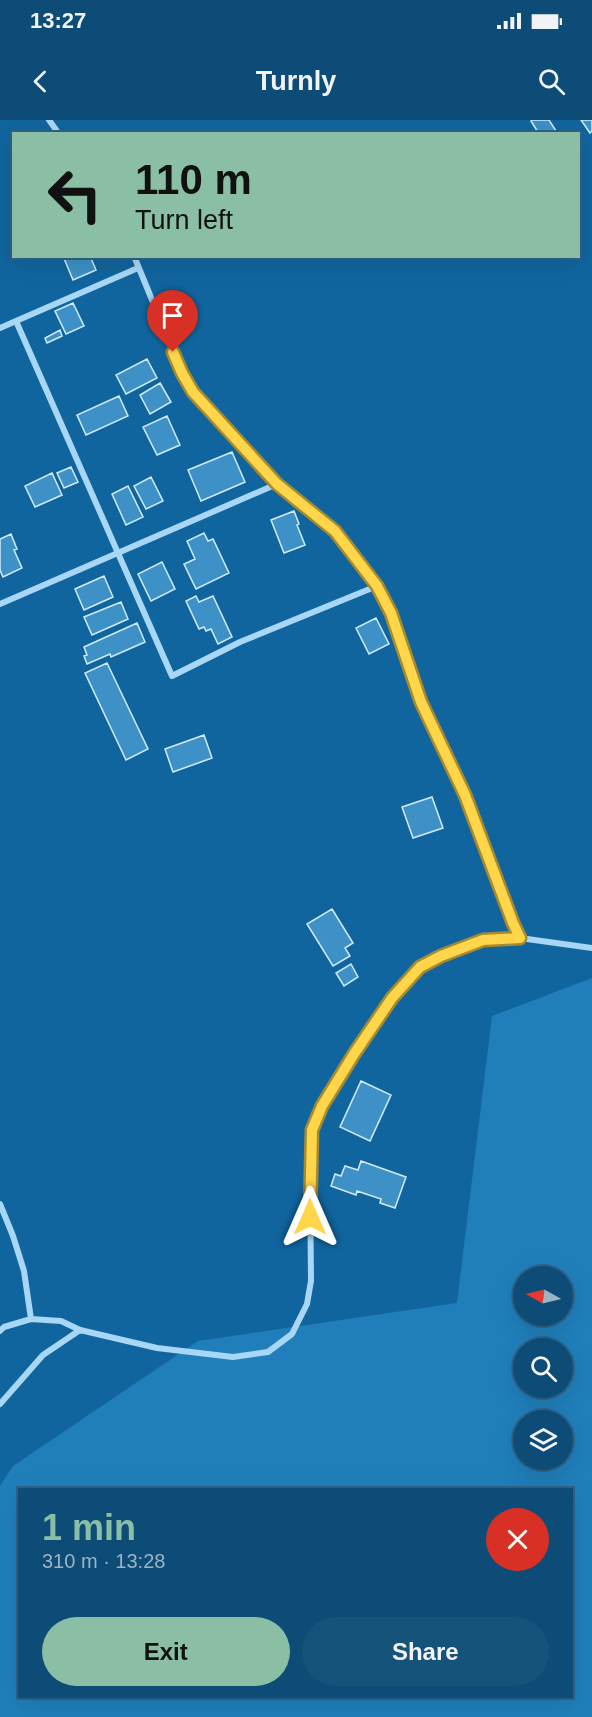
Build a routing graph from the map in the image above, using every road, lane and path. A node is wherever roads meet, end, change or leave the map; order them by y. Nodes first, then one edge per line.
1 (135, 258) edge
2 (138, 268) junction
3 (16, 321) junction
4 (0, 328) edge
5 (277, 484) junction
6 (119, 553) junction
7 (377, 586) junction
8 (0, 604) edge
9 (520, 938) junction
10 (592, 948) edge
11 (0, 1204) edge
12 (31, 1319) junction
13 (80, 1330) junction
14 (0, 1331) edge
15 (0, 1404) edge

1 - 2 street
2 - 3 street
2 - 5 street
3 - 4 street
3 - 6 street
5 - 6 street
5 - 7 street
6 - 7 street
6 - 8 street
7 - 9 street
9 - 10 street
9 - 13 street
11 - 12 street
12 - 13 street
12 - 14 street
13 - 15 street

